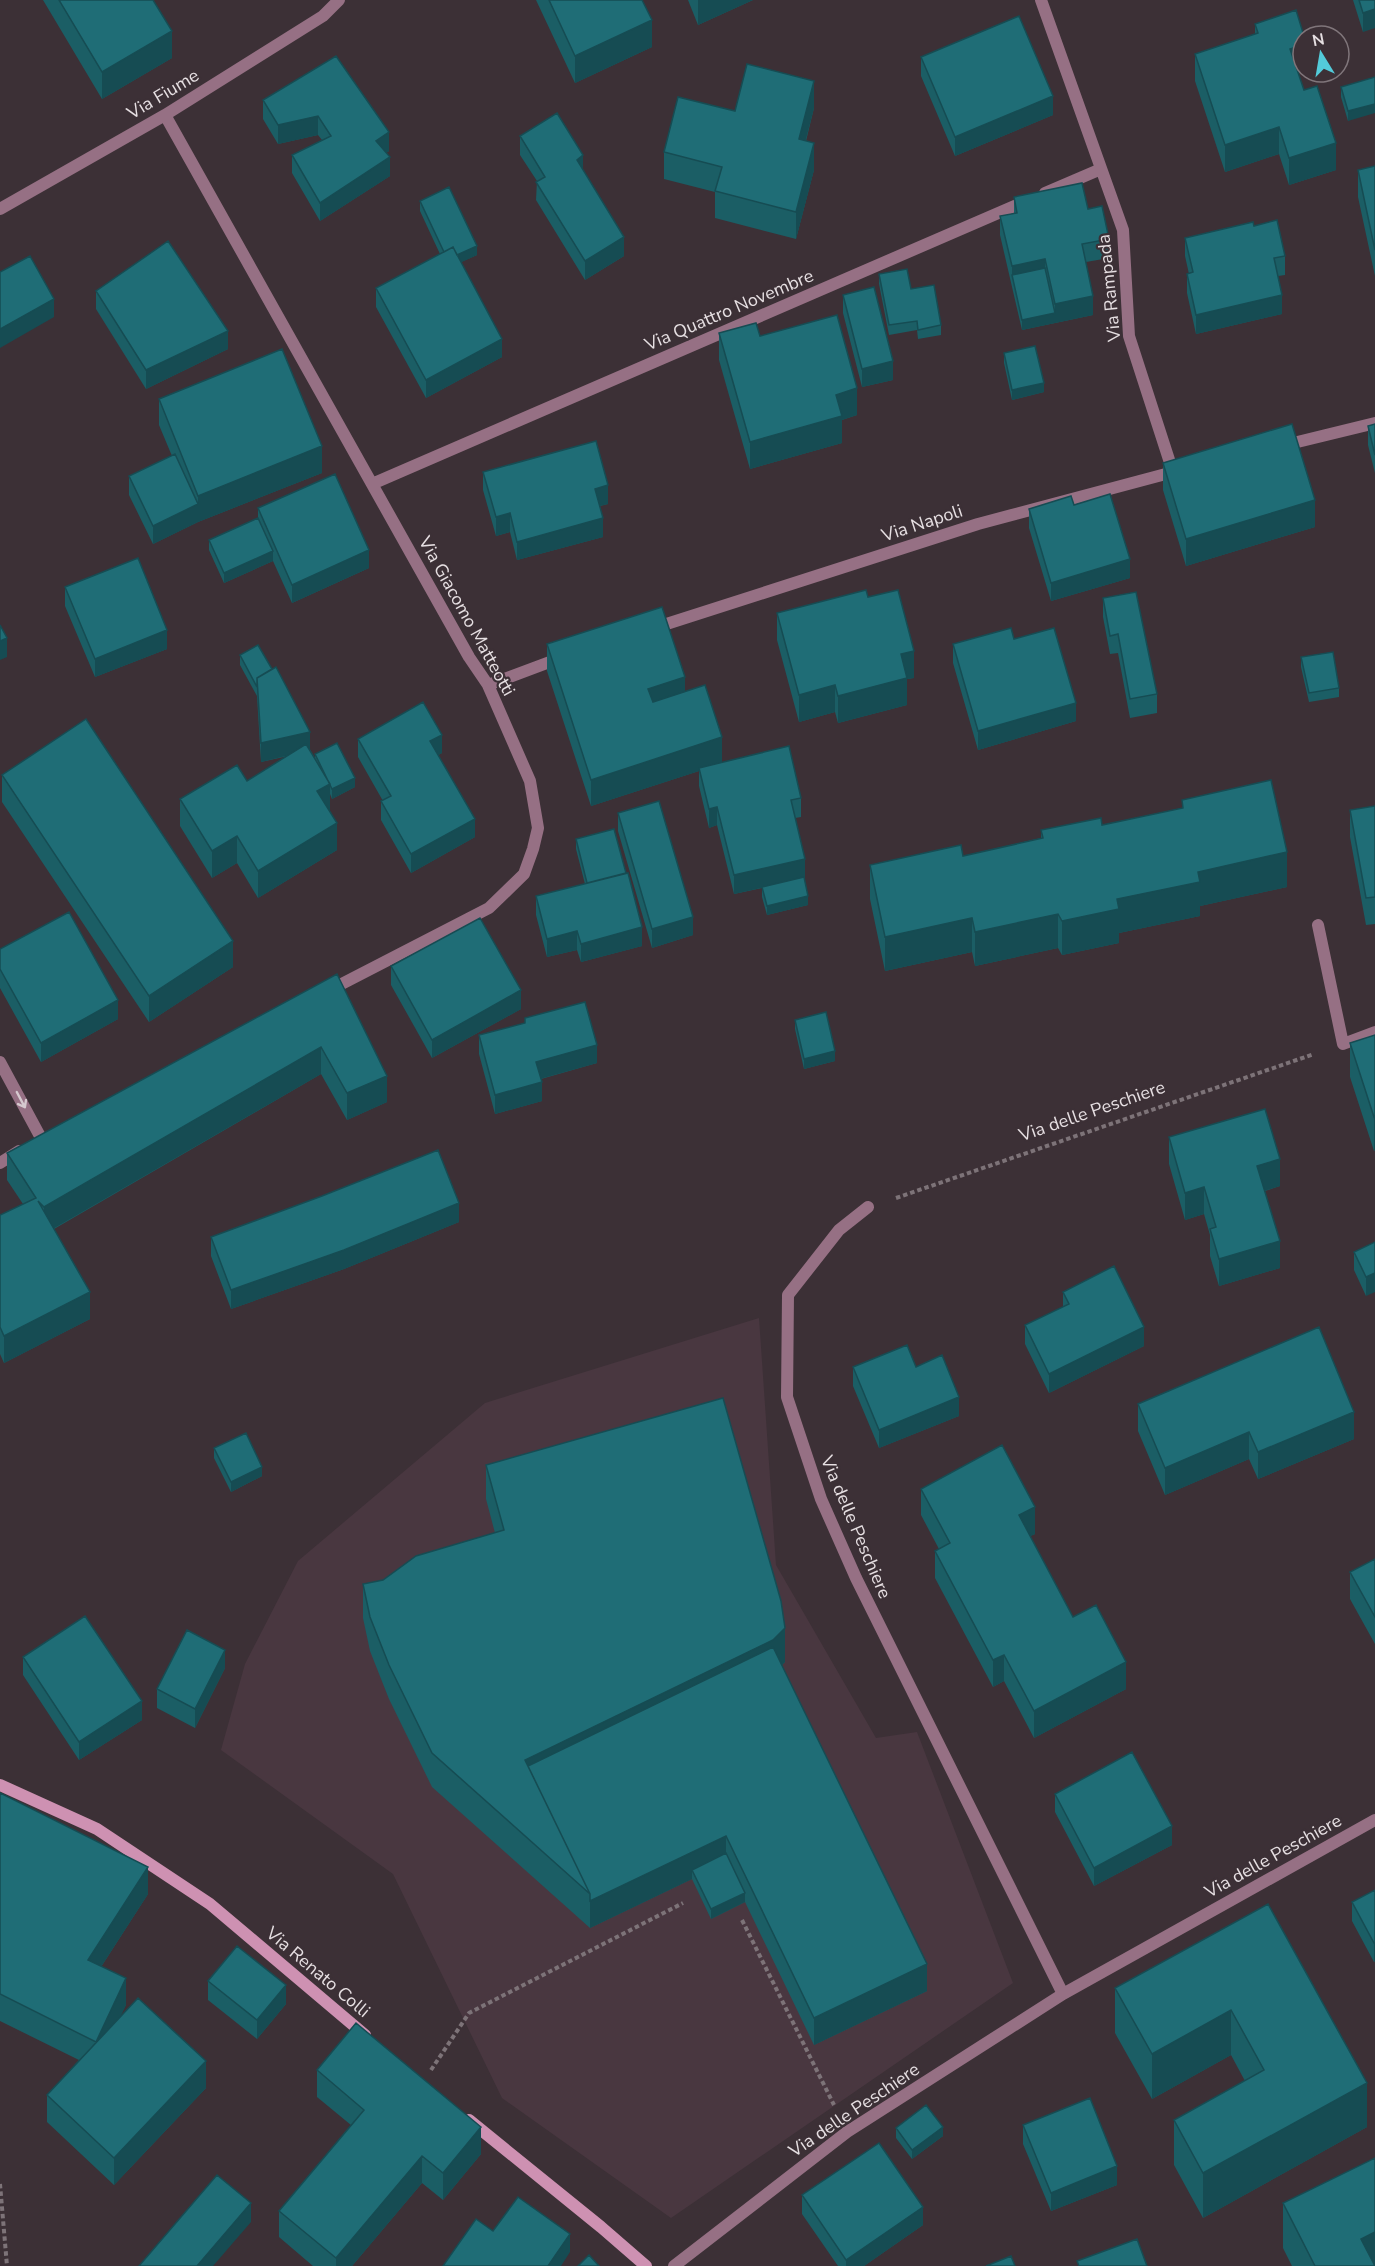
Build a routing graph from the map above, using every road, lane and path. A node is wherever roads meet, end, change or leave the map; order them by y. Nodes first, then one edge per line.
1 (339, 0) edge
2 (1041, 0) edge
3 (165, 115) junction
4 (1101, 169) junction
5 (0, 209) edge
6 (1375, 423) edge
7 (1274, 448) edge
8 (1179, 471) joint
9 (372, 484) junction
10 (643, 631) edge
11 (576, 652) edge
12 (488, 685) junction
13 (1317, 926) dead end
14 (312, 1000) edge
15 (1375, 1032) edge
16 (1343, 1044) junction
17 (0, 1062) edge
18 (0, 1163) edge
19 (868, 1207) joint
20 (0, 1785) edge
21 (1375, 1820) edge
22 (683, 1903) dead end
23 (742, 1920) dead end
24 (1063, 1994) junction
25 (378, 2046) edge
26 (431, 2070) dead end
27 (463, 2115) edge
28 (847, 2132) junction
29 (0, 2184) edge
30 (7, 2266) edge
31 (646, 2266) edge
32 (674, 2266) edge

1 - 3 street, Via Fiume
2 - 4 street, Via Rampada
3 - 5 street, Via Fiume
3 - 9 street, Via Giacomo Matteotti
4 - 8 street, Via Rampada
4 - 9 street, Via Quattro Novembre
6 - 7 street
8 - 10 street, Via Napoli
9 - 12 street, Via Giacomo Matteotti
11 - 12 street
12 - 14 street, Via Giacomo Matteotti
13 - 16 street
15 - 16 street
16 - 19 path, Via delle Peschiere
17 -> 18 street
19 - 24 street, Via delle Peschiere
20 - 25 street, Via Renato Colli
21 - 24 street, Via delle Peschiere
22 - 26 path
23 - 28 path
24 - 28 street, Via delle Peschiere
27 - 31 street
28 - 32 street, Via delle Peschiere
29 - 30 path

